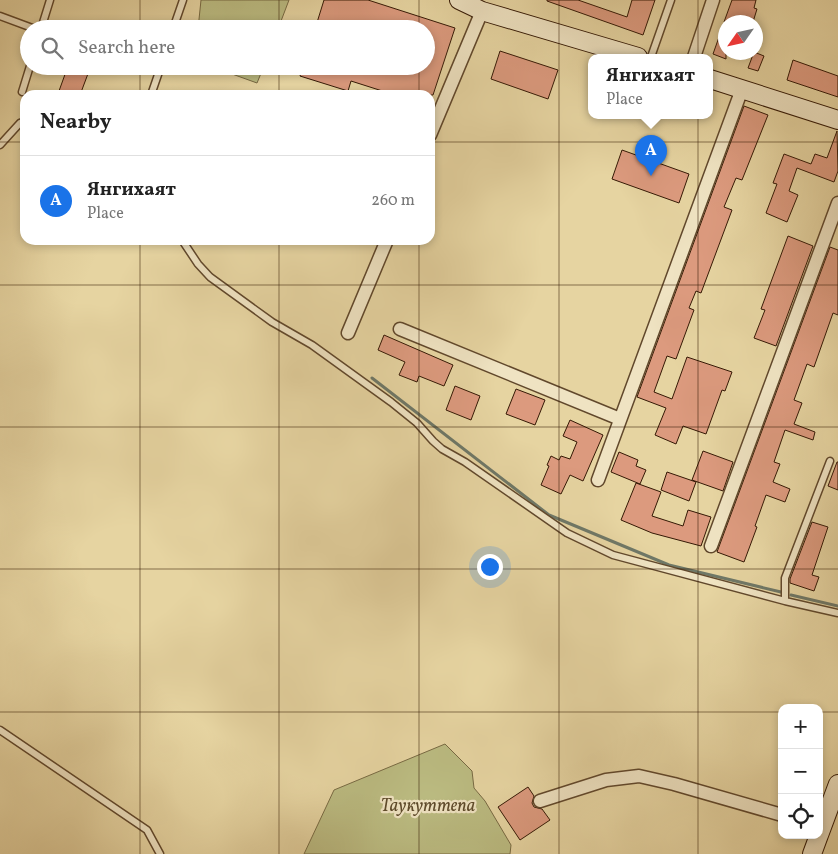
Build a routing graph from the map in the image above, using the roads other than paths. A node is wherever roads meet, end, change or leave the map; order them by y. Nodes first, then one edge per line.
1 (50, 0) edge
2 (183, 0) edge
3 (459, 0) edge
4 (671, 0) edge
5 (713, 0) edge
6 (482, 10) junction
7 (0, 16) edge
8 (44, 20) edge
9 (176, 20) edge
10 (20, 23) edge
11 (628, 54) edge
12 (652, 54) edge
13 (695, 54) edge
14 (27, 75) edge
15 (158, 75) edge
16 (713, 80) edge
17 (742, 89) junction
18 (23, 90) edge
19 (153, 90) edge
20 (838, 120) edge
21 (20, 123) edge
22 (435, 123) edge
23 (0, 145) edge
24 (838, 203) edge
25 (185, 245) edge
26 (385, 245) edge
27 (400, 329) dead end
28 (348, 333) dead end
29 (620, 418) junction
30 (830, 461) dead end
31 (598, 480) dead end
32 (711, 546) dead end
33 (784, 601) junction
34 (838, 613) edge
35 (0, 730) edge
36 (838, 784) edge
37 (540, 801) dead end
38 (778, 814) edge
39 (823, 823) edge
40 (817, 839) edge
41 (160, 854) edge
42 (812, 854) edge

1 - 8 lane
2 - 9 lane
3 - 6 street
4 - 12 lane
5 - 13 street
6 - 11 street
6 - 22 street
7 - 10 lane
14 - 18 lane
15 - 19 lane
16 - 17 street
17 - 20 street
17 - 29 street
21 - 23 lane
24 - 32 street
25 - 33 lane
26 - 28 street
27 - 29 street
29 - 31 street
30 - 33 lane
33 - 34 lane
35 - 41 lane
36 - 39 street
37 - 38 street
40 - 42 street

